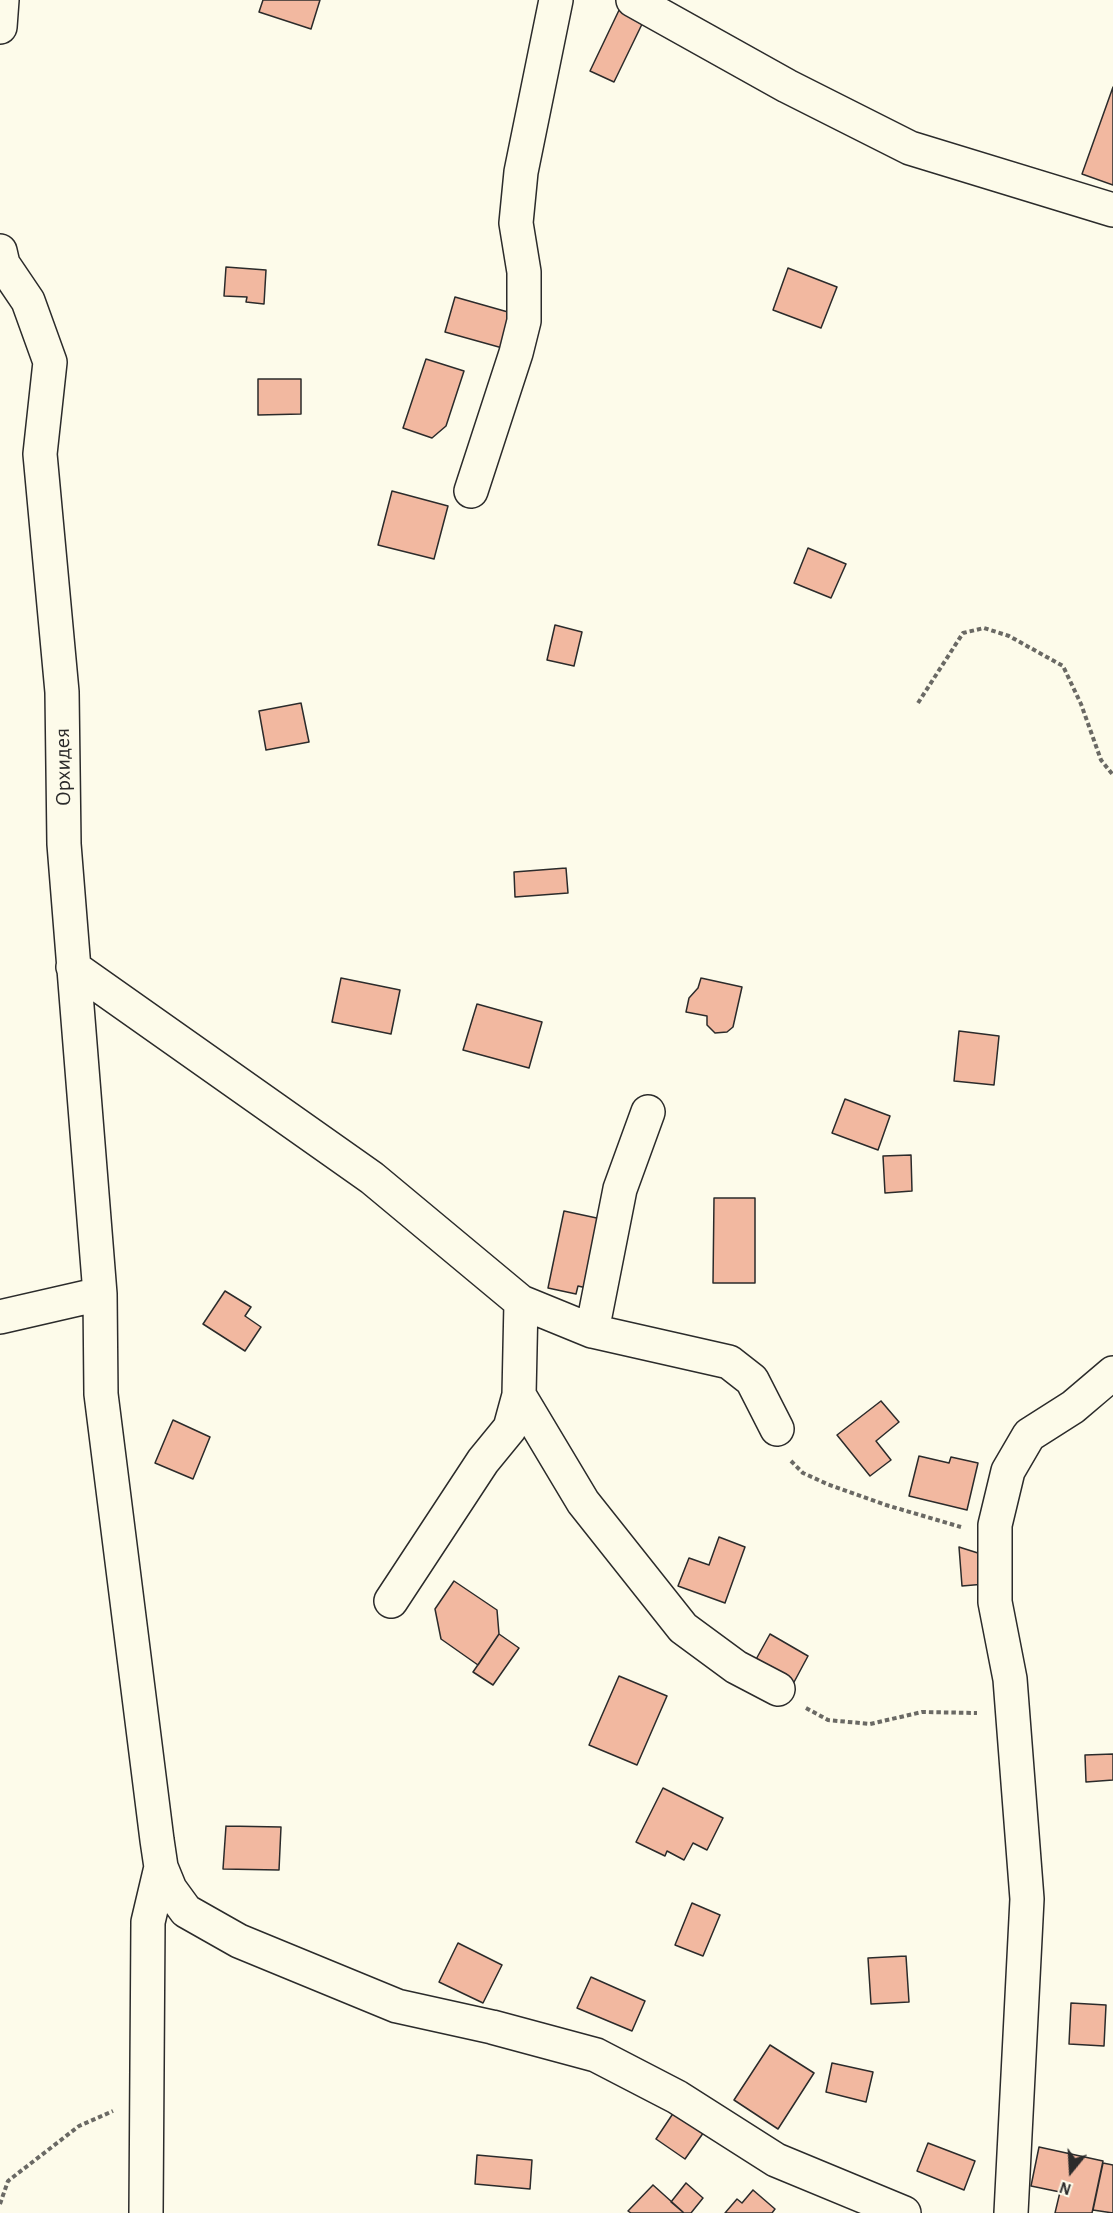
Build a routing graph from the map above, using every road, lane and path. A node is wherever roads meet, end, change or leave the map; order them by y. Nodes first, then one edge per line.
1 (2, 0) edge
2 (556, 0) edge
3 (633, 0) edge
4 (0, 27) edge
5 (1113, 210) edge
6 (0, 251) edge
7 (471, 491) dead end
8 (918, 703) dead end
9 (1113, 775) edge
10 (73, 967) junction
11 (648, 1112) dead end
12 (100, 1294) junction
13 (521, 1302) junction
14 (0, 1317) edge
15 (592, 1331) junction
16 (1113, 1373) edge
17 (519, 1395) junction
18 (777, 1429) joint
19 (995, 1531) junction
20 (391, 1601) dead end
21 (778, 1689) joint
22 (1010, 1714) junction
23 (161, 1867) junction
24 (146, 2096) junction
25 (0, 2204) edge
26 (146, 2213) edge
27 (904, 2213) edge
28 (1011, 2213) edge

1 - 4 street
2 - 7 street
3 - 5 street
6 - 10 street, Орхидея
8 - 9 path
10 - 12 street, Орхидея
10 - 13 street
11 - 15 street
12 - 14 street
12 - 23 street, Орхидея
13 - 15 street
13 - 17 street
15 - 18 street
16 - 19 street
17 - 20 street
17 - 21 street
18 - 19 path
19 - 22 street
21 - 22 path
22 - 28 street
23 - 24 street
23 - 27 street
24 - 25 path
24 - 26 street

